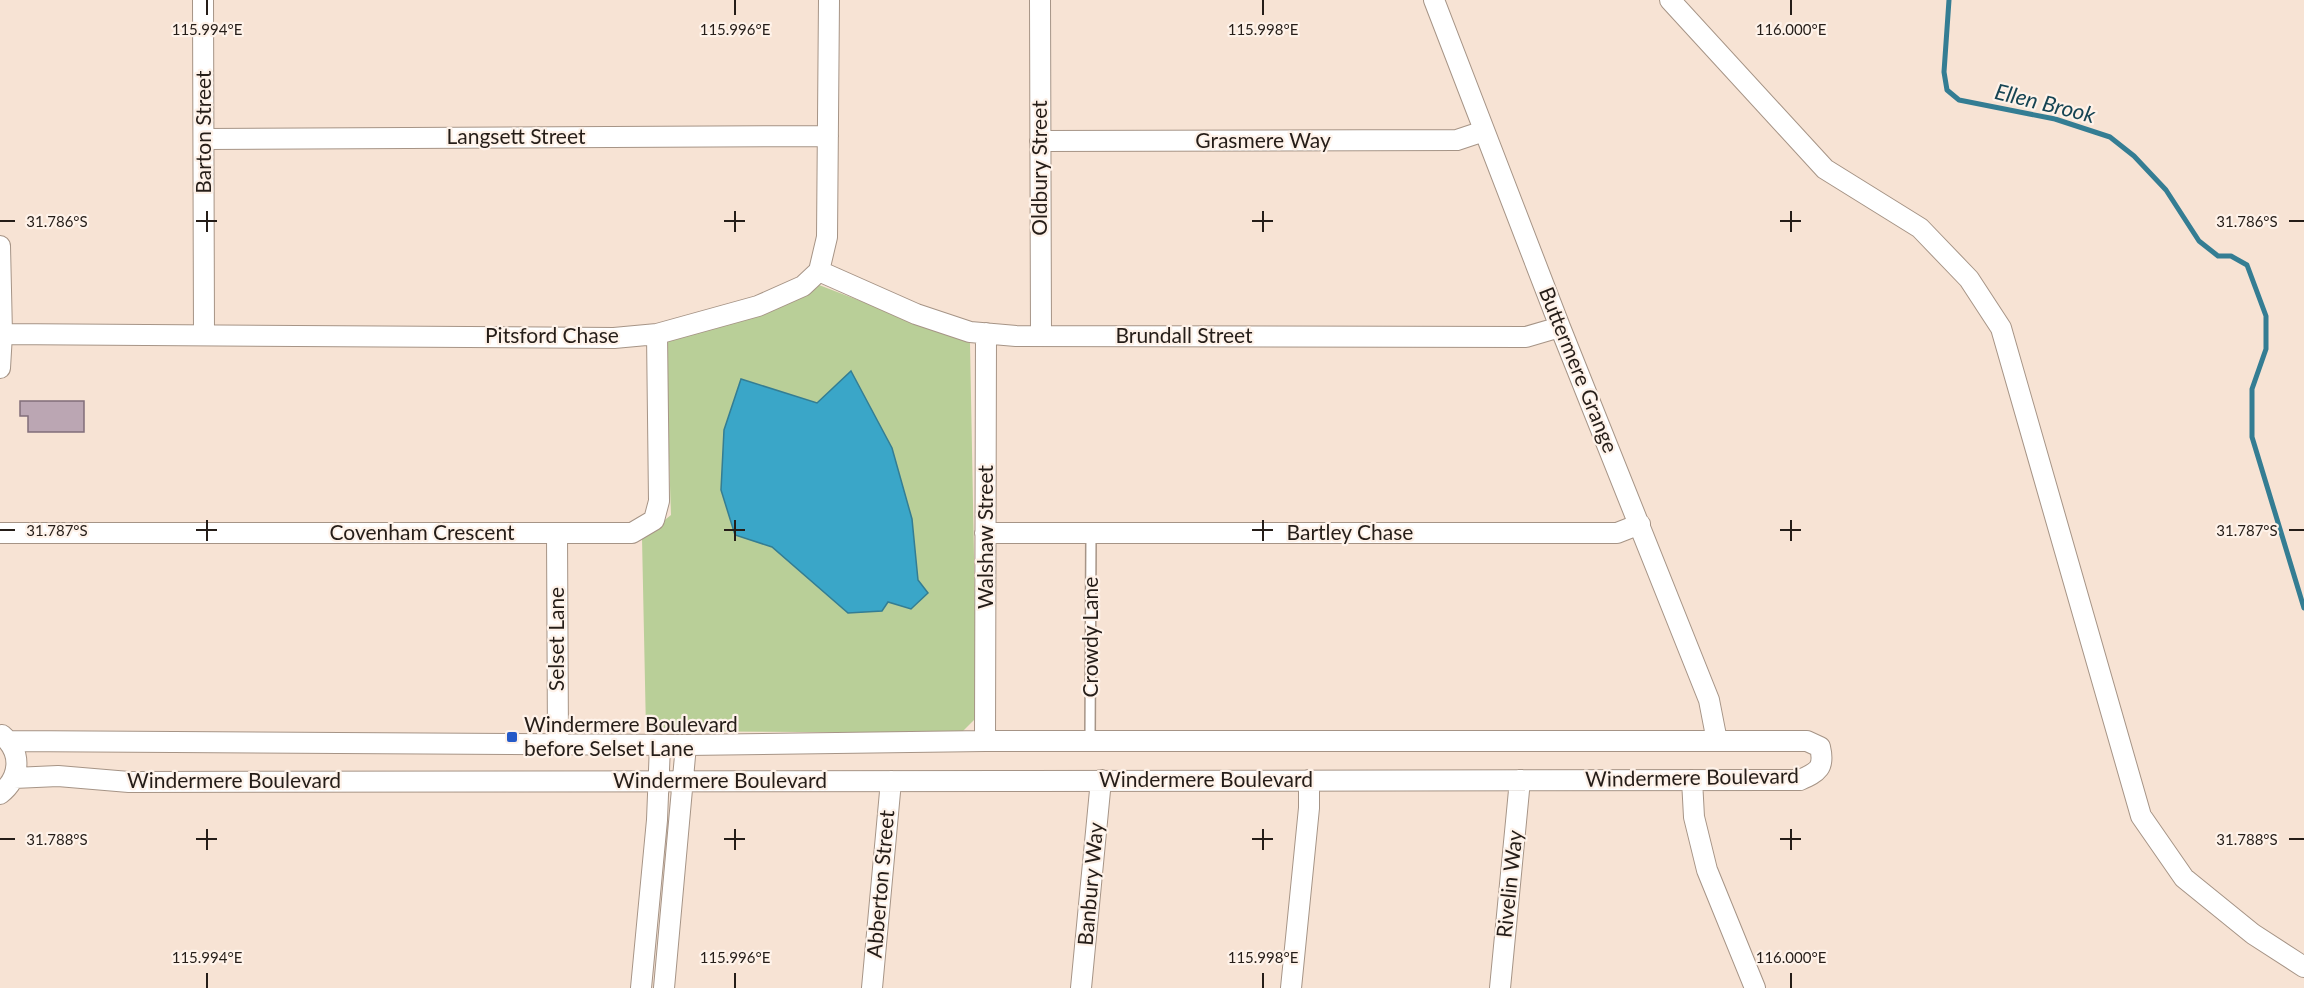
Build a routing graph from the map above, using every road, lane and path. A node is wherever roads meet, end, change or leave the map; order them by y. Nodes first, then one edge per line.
1 (203, 0) edge
2 (829, 0) edge
3 (1040, 0) edge
4 (1434, 0) edge
5 (1670, 0) edge
6 (1484, 131) junction
7 (828, 136) junction
8 (205, 139) junction
9 (1040, 141) junction
10 (0, 246) edge
11 (819, 270) junction
12 (1560, 327) junction
13 (986, 333) junction
14 (1, 334) edge
15 (657, 334) junction
16 (204, 335) junction
17 (1041, 336) junction
18 (0, 368) edge
19 (1640, 524) junction
20 (1091, 532) junction
21 (0, 533) edge
22 (986, 533) junction
23 (557, 534) junction
24 (2, 735) edge
25 (985, 741) junction
26 (1090, 741) junction
27 (1717, 741) junction
28 (558, 745) junction
29 (660, 746) junction
30 (686, 746) junction
31 (14, 778) junction
32 (1101, 780) junction
33 (1309, 780) junction
34 (1520, 780) junction
35 (1692, 780) junction
36 (658, 781) junction
37 (683, 781) junction
38 (891, 781) junction
39 (0, 795) edge
40 (2304, 966) edge
41 (641, 988) edge
42 (664, 988) edge
43 (872, 988) edge
44 (1081, 988) edge
45 (1291, 988) edge
46 (1500, 988) edge
47 (1755, 988) edge

1 - 8 street, Barton Street
2 - 7 street
3 - 9 street, Oldbury Street
4 - 6 street, Buttermere Grange
5 - 40 street
6 - 9 street, Grasmere Way
6 - 12 street, Buttermere Grange
7 - 8 street, Langsett Street
7 - 11 street
8 - 16 street, Barton Street
9 - 17 street, Oldbury Street
10 - 14 street
11 - 13 street, Brundall Street
11 - 15 street, Pitsford Chase
12 - 17 street, Brundall Street
12 - 19 street, Buttermere Grange
13 - 17 street, Brundall Street
13 - 22 street, Walshaw Street
14 - 16 street, Pitsford Chase
14 - 18 street
15 - 16 street, Pitsford Chase
15 - 23 street, Covenham Crescent
19 - 20 street, Bartley Chase
19 - 27 street, Buttermere Grange
20 - 22 street, Bartley Chase
20 - 26 lane, Crowdy Lane
21 - 23 street, Covenham Crescent
22 - 25 street, Walshaw Street
23 - 28 street, Selset Lane
24 - 28 street, Windermere Boulevard
24 - 31 street
25 - 26 street, Windermere Boulevard
25 - 30 street, Windermere Boulevard
26 - 27 street, Windermere Boulevard
27 - 35 street, Windermere Boulevard
28 - 29 street, Windermere Boulevard
29 - 30 street, Windermere Boulevard
29 - 36 street
30 - 37 street
31 - 36 street, Windermere Boulevard
31 - 39 street
32 - 33 street, Windermere Boulevard
32 - 38 street, Windermere Boulevard
32 - 44 street, Banbury Way
33 - 34 street, Windermere Boulevard
33 - 45 street
34 - 35 street, Windermere Boulevard
34 - 46 street, Rivelin Way
35 - 47 street
36 - 37 street, Windermere Boulevard
36 - 41 street
37 - 38 street, Windermere Boulevard
37 - 42 street
38 - 43 street, Abberton Street

